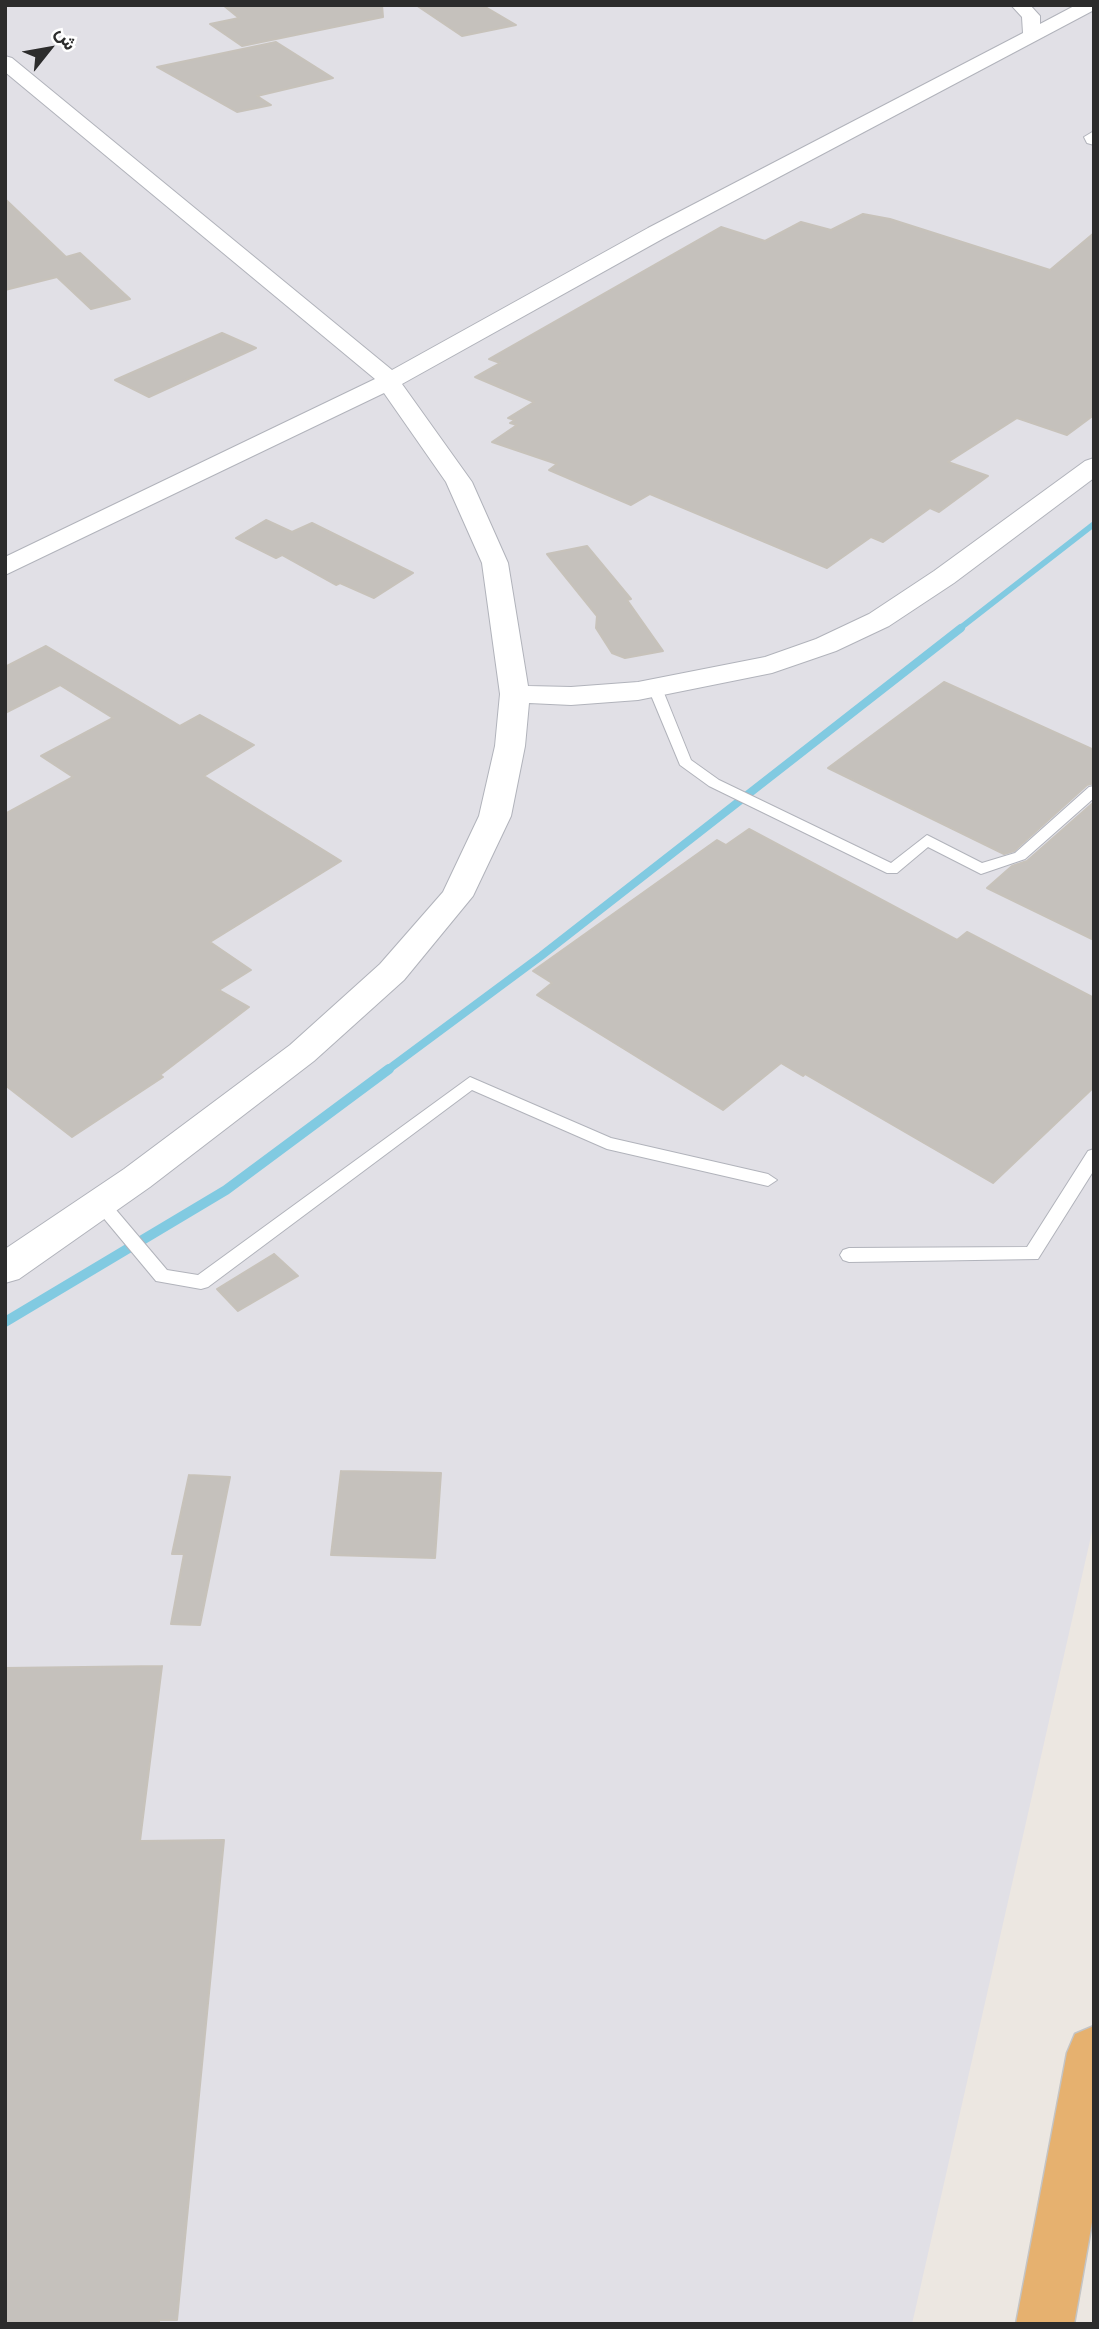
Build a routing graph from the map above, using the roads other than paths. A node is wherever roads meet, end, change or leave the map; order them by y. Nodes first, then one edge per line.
1 (1090, 5) edge
2 (1065, 11) edge
3 (1027, 19) edge
4 (5, 62) edge
5 (389, 381) junction
6 (1094, 466) edge
7 (5, 566) edge
8 (655, 688) junction
9 (515, 694) junction
10 (1094, 790) edge
11 (1094, 1155) edge
12 (768, 1180) dead end
13 (100, 1203) junction
14 (849, 1255) dead end
15 (5, 1269) edge
16 (1094, 2053) edge
17 (1045, 2324) edge

1 - 2 street
2 - 3 street
3 - 5 street
4 - 5 street
5 - 7 street
5 - 9 street
6 - 8 street
8 - 9 street
8 - 10 lane
9 - 13 street
11 - 14 lane
12 - 13 lane
13 - 15 street
16 - 17 highway

